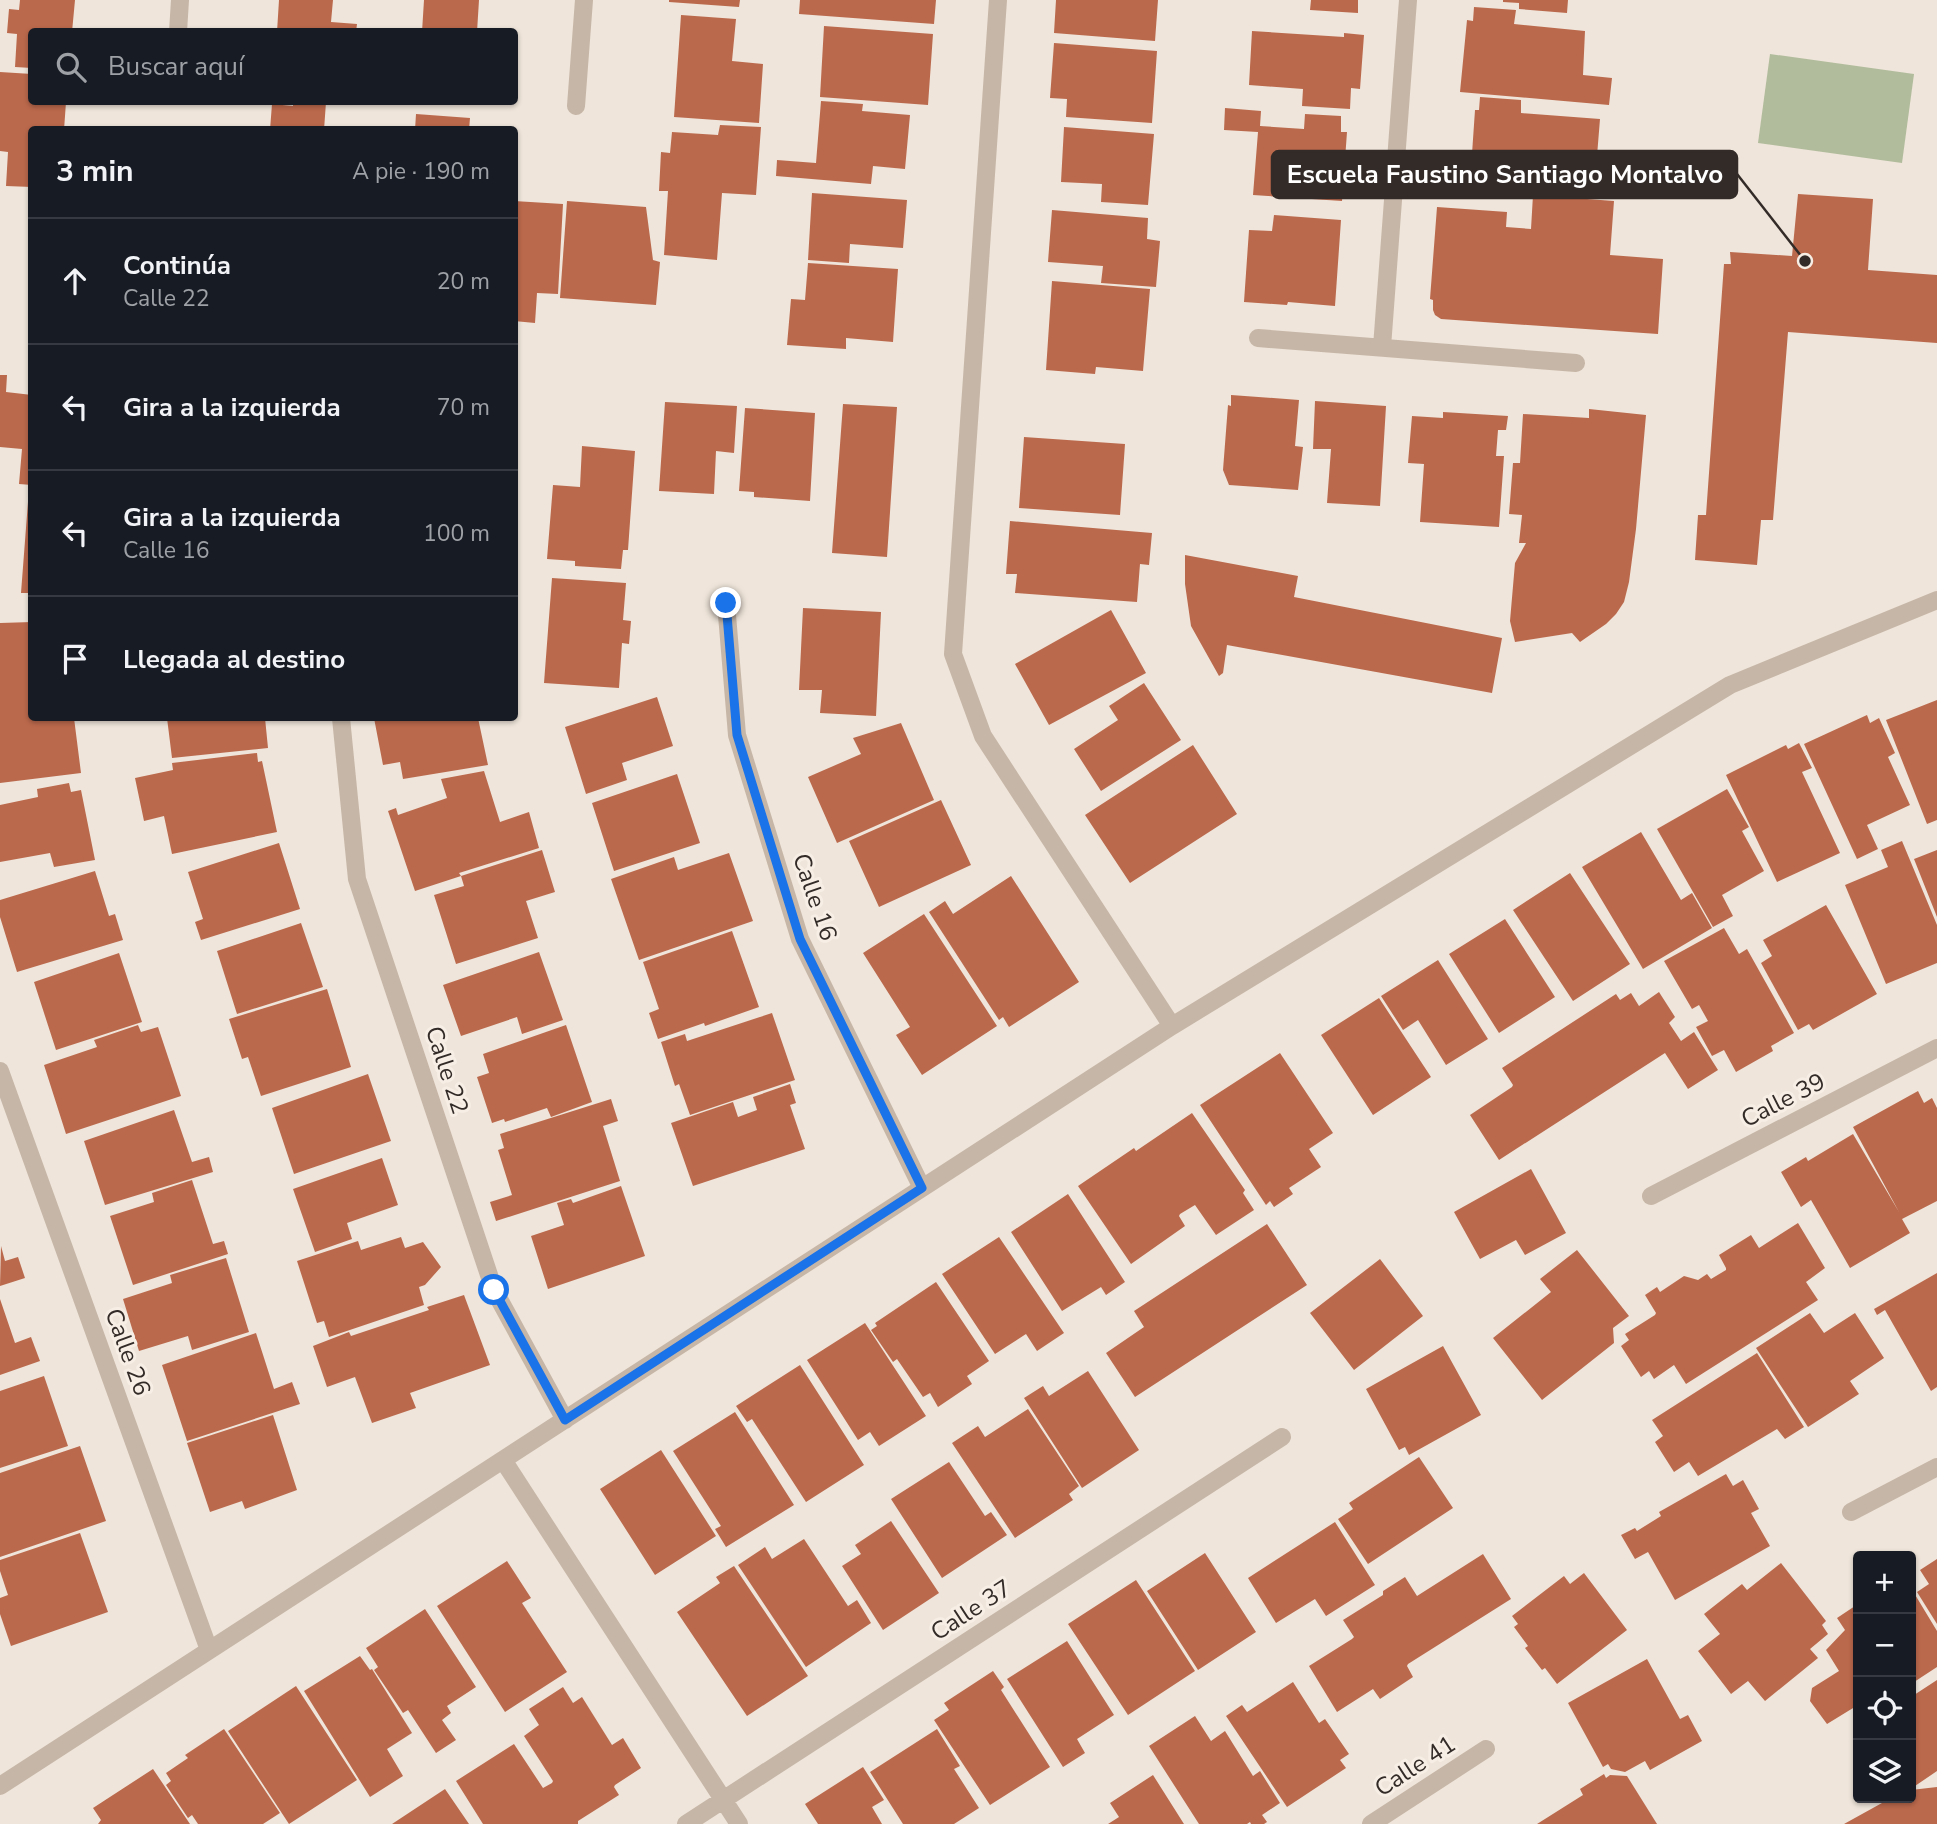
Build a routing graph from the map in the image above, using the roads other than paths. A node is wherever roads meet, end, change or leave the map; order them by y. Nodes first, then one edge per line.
1 (180, 0) edge
2 (584, 0) edge
3 (998, 0) edge
4 (1408, 0) edge
5 (178, 28) edge
6 (576, 106) dead end
7 (1258, 338) dead end
8 (1382, 347) junction
9 (1576, 363) dead end
10 (1937, 600) edge
11 (726, 603) dead end
12 (341, 721) edge
13 (1172, 1026) junction
14 (1937, 1048) edge
15 (0, 1071) edge
16 (922, 1188) junction
17 (1651, 1196) dead end
18 (565, 1420) junction
19 (1282, 1437) dead end
20 (503, 1460) junction
21 (1937, 1467) edge
22 (1851, 1511) dead end
23 (209, 1650) junction
24 (1486, 1749) dead end
25 (0, 1786) edge
26 (724, 1800) junction
27 (686, 1824) edge
28 (740, 1824) edge
29 (1371, 1824) edge

1 - 5 street
2 - 6 street
3 - 13 street
4 - 8 street
7 - 8 street
8 - 9 street
10 - 13 street
11 - 16 street, Calle 16
12 - 18 street, Calle 22
13 - 16 street
14 - 17 street, Calle 39
15 - 23 street, Calle 26
16 - 18 street
18 - 20 street
19 - 26 street, Calle 37
20 - 23 street
20 - 26 street
21 - 22 street
23 - 25 street
24 - 29 street, Calle 41
26 - 27 street, Calle 37
26 - 28 street

